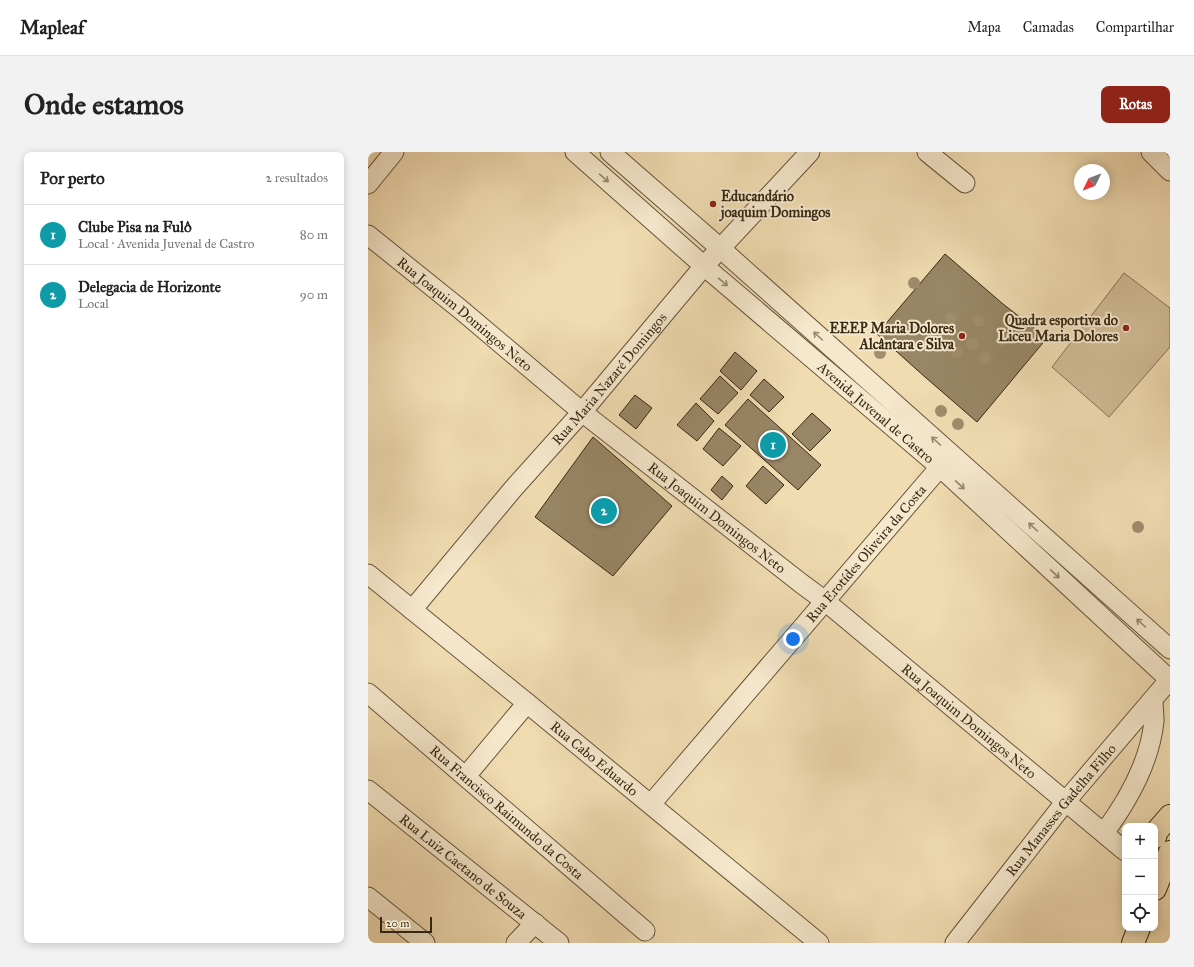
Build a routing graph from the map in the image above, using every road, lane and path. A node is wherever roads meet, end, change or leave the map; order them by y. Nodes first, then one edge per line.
1 (394, 152) edge
2 (575, 152) edge
3 (610, 152) edge
4 (810, 152) edge
5 (927, 152) edge
6 (1151, 152) edge
7 (1170, 171) edge
8 (368, 184) edge
9 (965, 184) dead end
10 (368, 235) edge
11 (720, 248) junction
12 (704, 266) junction
13 (582, 412) junction
14 (940, 467) junction
15 (368, 574) edge
16 (825, 601) junction
17 (412, 610) junction
18 (1170, 649) edge
19 (1170, 680) edge
20 (368, 693) edge
21 (1153, 700) junction
22 (527, 703) junction
23 (466, 776) junction
24 (368, 790) edge
25 (1066, 801) junction
26 (651, 804) junction
27 (1170, 816) edge
28 (1158, 830) edge
29 (1104, 833) junction
30 (1122, 848) edge
31 (1170, 852) edge
32 (1158, 882) edge
33 (368, 897) edge
34 (535, 923) junction
35 (645, 931) dead end
36 (1125, 931) edge
37 (1139, 931) edge
38 (425, 943) edge
39 (516, 943) edge
40 (559, 943) edge
41 (819, 943) edge
42 (955, 943) edge
43 (1122, 943) edge
44 (1134, 943) edge

1 - 8 street
2 -> 12 street, Avenida Juvenal de Castro
3 - 11 street, Avenida Juvenal de Castro
4 - 11 street, Rua Maria Nazaré Domingos
5 - 9 street
6 - 7 street
10 - 13 street, Rua Joaquim Domingos Neto
11 - 12 street, Rua Maria Nazaré Domingos
18 -> 11 street, Avenida Juvenal de Castro
12 - 13 street, Rua Maria Nazaré Domingos
12 -> 14 street, Avenida Juvenal de Castro
13 - 16 street, Rua Joaquim Domingos Neto
13 - 17 street, Rua Maria Nazaré Domingos
14 - 16 street, Rua Erotídes Oliveira da Costa
14 -> 19 street, Avenida Juvenal de Castro
15 - 17 street, Rua Cabo Eduardo
16 - 25 street, Rua Joaquim Domingos Neto
16 - 26 street, Rua Erotídes Oliveira da Costa
17 - 22 street, Rua Cabo Eduardo
19 - 21 street, Rua Manasses Gadelha Filho
20 - 23 street, Rua Francisco Raimundo da Costa
21 - 25 street, Rua Manasses Gadelha Filho
21 - 29 street
22 - 23 street
22 - 26 street, Rua Cabo Eduardo
23 - 35 street, Rua Francisco Raimundo da Costa
24 - 34 street, Rua Luiz Caetano de Souza
25 - 29 street, Rua Joaquim Domingos Neto
25 - 42 street, Rua Manasses Gadelha Filho
26 - 41 street, Rua Cabo Eduardo
27 - 28 highway
29 - 30 street, Rua Joaquim Domingos Neto
31 - 32 highway
33 - 38 street
34 - 39 street
34 - 40 street, Rua Luiz Caetano de Souza
36 - 43 highway
37 - 44 highway

